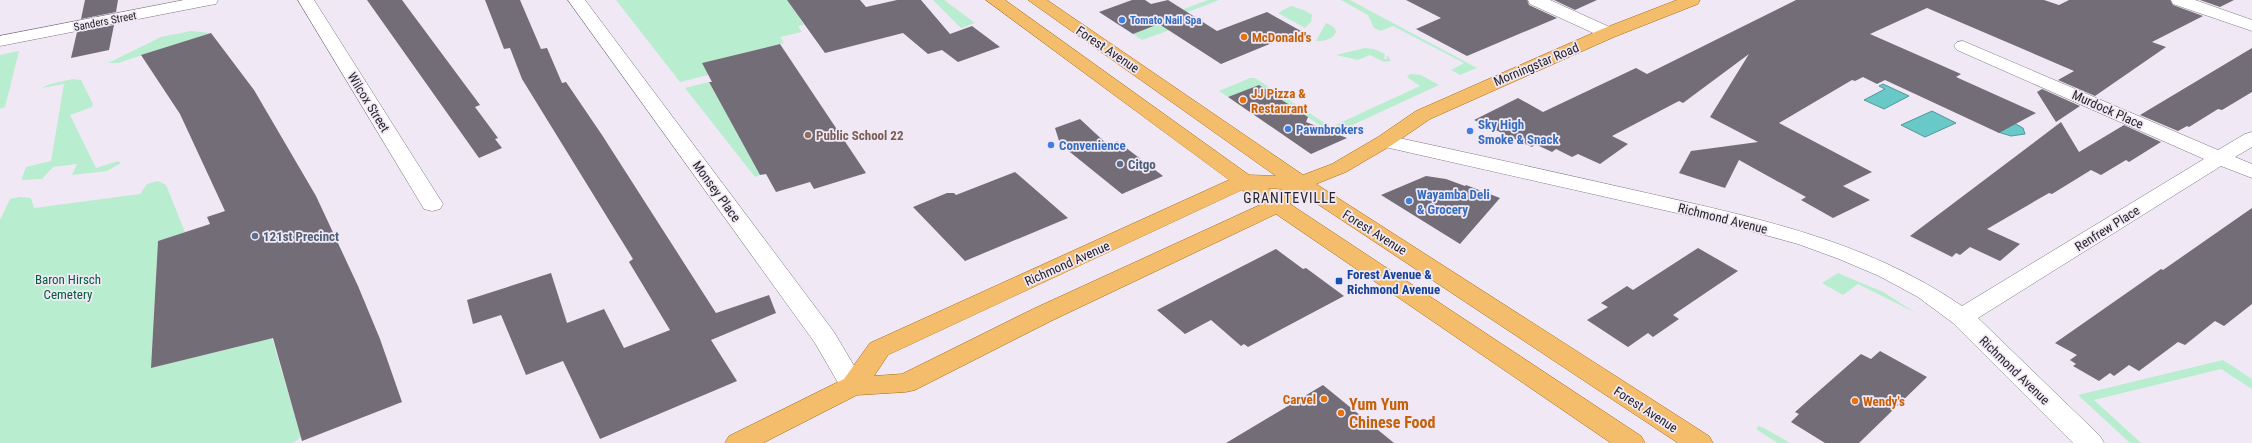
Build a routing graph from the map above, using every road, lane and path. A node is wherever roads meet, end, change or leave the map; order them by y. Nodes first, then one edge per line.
1 (210, 0) edge
2 (306, 0) edge
3 (576, 0) edge
4 (994, 0) edge
5 (1036, 0) edge
6 (1536, 0) edge
7 (1692, 0) edge
8 (2179, 0) edge
9 (2252, 26) edge
10 (1608, 33) junction
11 (0, 41) edge
12 (1963, 46) dead end
13 (2252, 138) edge
14 (1385, 141) junction
15 (2220, 159) junction
16 (2252, 172) edge
17 (1244, 181) junction
18 (1300, 183) junction
19 (432, 204) dead end
20 (1277, 205) junction
21 (1962, 317) junction
22 (853, 386) junction
23 (739, 443) edge
24 (1631, 443) edge
25 (1699, 443) edge
26 (2090, 443) edge

1 - 11 street, Sanders Street
2 - 19 street, Wilcox Street
3 - 22 street, Monsey Place
4 - 17 main road, Forest Avenue
5 - 18 main road, Forest Avenue
6 - 10 street
7 - 10 main road, Morningstar Road
8 - 9 street
10 - 14 main road, Morningstar Road
12 - 15 street, Murdock Place
13 - 15 street, Renfrew Place
14 - 18 main road, Richmond Avenue
14 - 21 street, Richmond Avenue
15 - 16 street, Murdock Place
15 - 21 street, Renfrew Place
17 - 18 main road, Richmond Avenue
17 - 20 main road, Forest Avenue
17 - 22 main road, Richmond Avenue
18 - 20 main road, Richmond Avenue
18 - 25 main road, Forest Avenue
20 - 22 main road, Richmond Avenue
20 - 24 main road, Forest Avenue
21 - 26 street, Richmond Avenue
22 - 23 main road, Richmond Avenue

